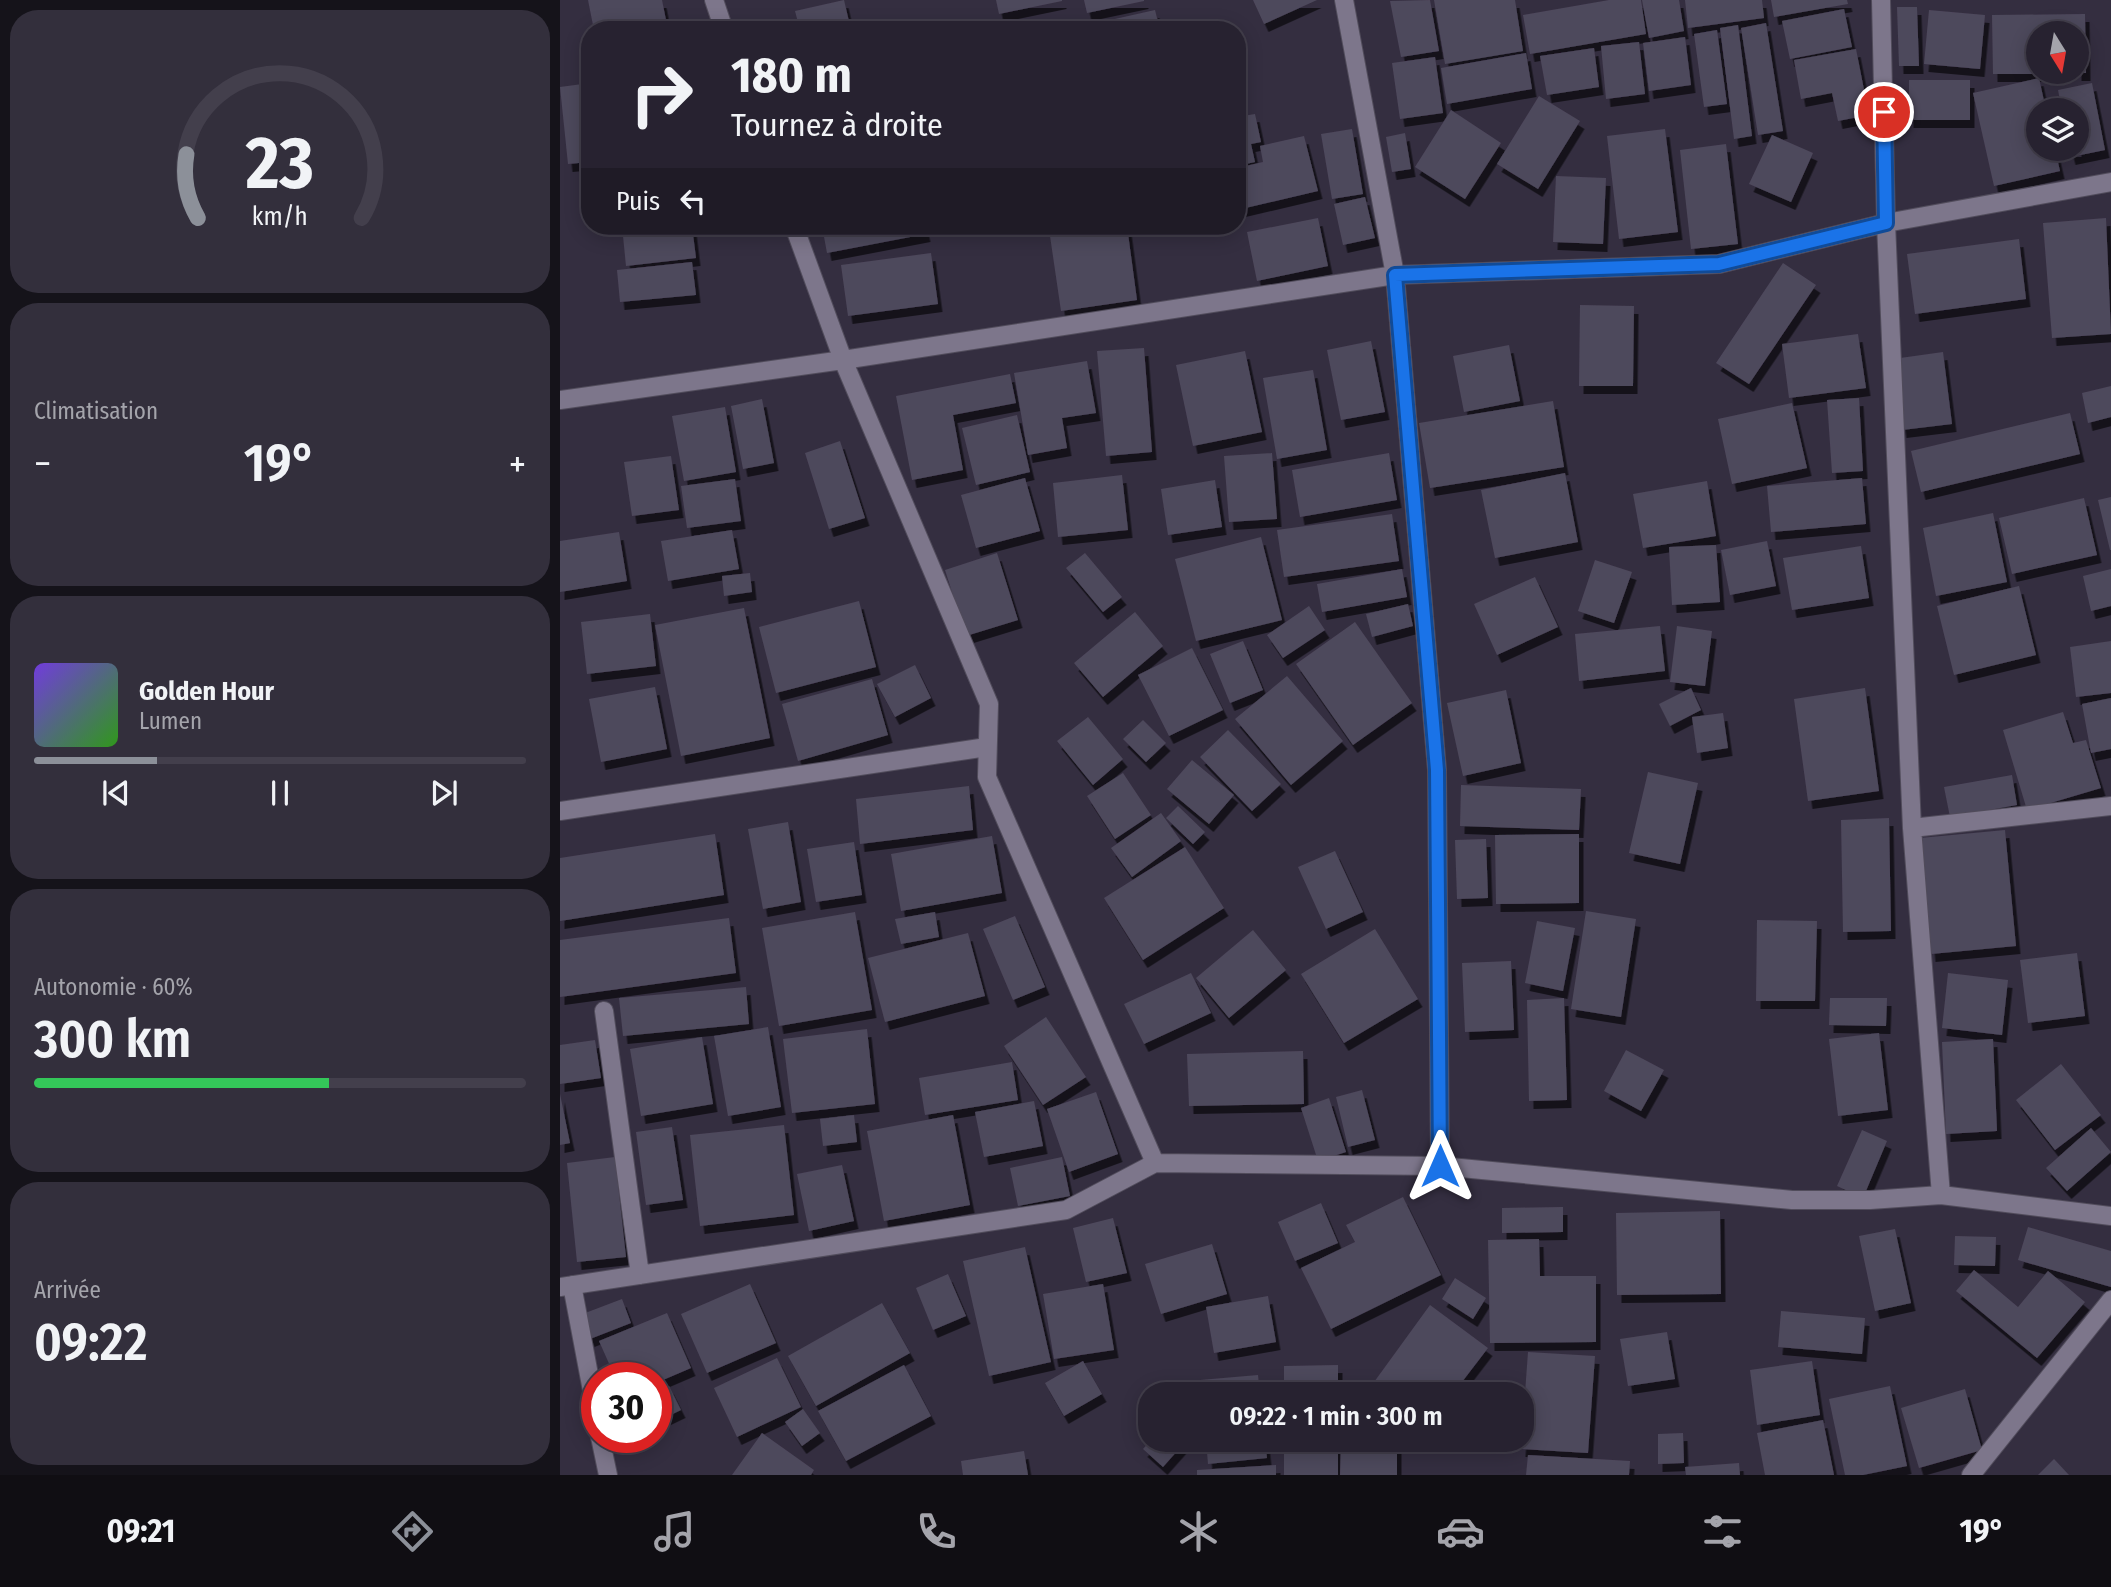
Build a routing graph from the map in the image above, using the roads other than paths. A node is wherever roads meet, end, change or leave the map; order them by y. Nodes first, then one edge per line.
1 (714, 0) edge
2 (1344, 0) edge
3 (1881, 0) edge
4 (721, 21) edge
5 (2111, 182) edge
6 (1886, 223) junction
7 (797, 235) edge
8 (1395, 275) junction
9 (843, 360) junction
10 (560, 400) edge
11 (987, 747) junction
12 (2111, 806) edge
13 (560, 810) edge
14 (1912, 828) junction
15 (604, 1011) dead end
16 (1155, 1163) junction
17 (1440, 1166) junction
18 (1941, 1195) junction
19 (2111, 1216) edge
20 (640, 1275) junction
21 (566, 1286) edge
22 (2111, 1300) edge
23 (584, 1362) edge
24 (603, 1453) edge
25 (608, 1475) edge
26 (1971, 1475) edge

1 - 4 street
2 - 8 street
3 - 6 street
5 - 6 street
6 - 8 street
6 - 14 street
7 - 9 street
8 - 9 street
8 - 17 street
9 - 10 street
9 - 11 street
11 - 13 street
11 - 16 street
12 - 14 street
14 - 18 street
15 - 20 street
16 - 17 street
16 - 20 street
17 - 18 street
18 - 19 street
20 - 21 street
21 - 23 street
22 - 26 street
24 - 25 street

